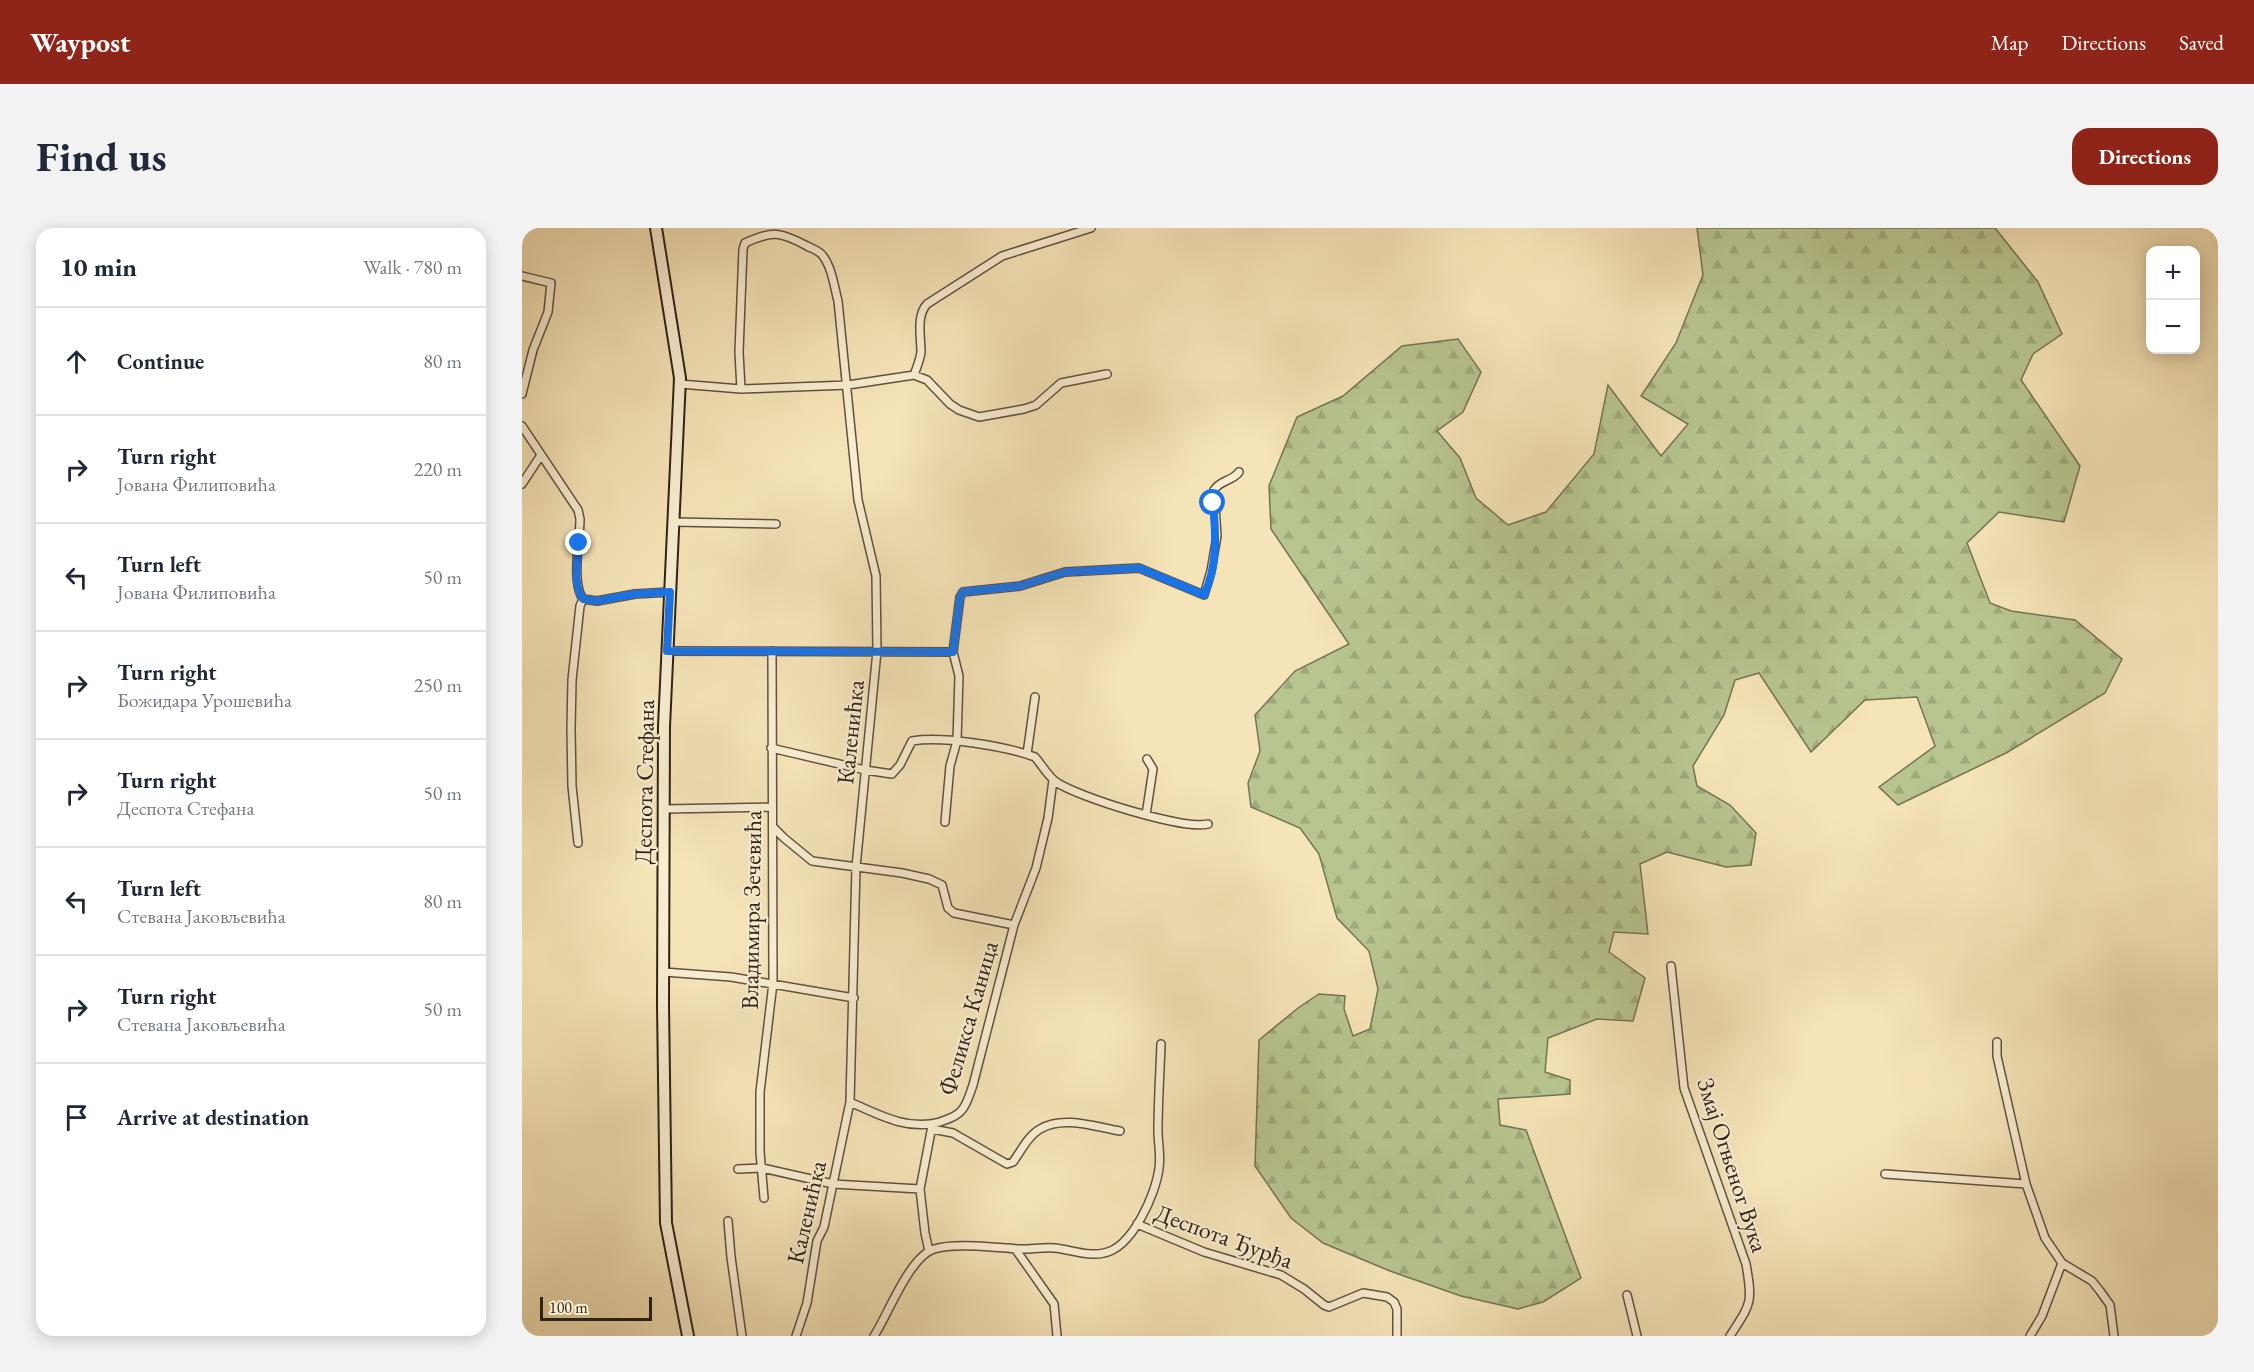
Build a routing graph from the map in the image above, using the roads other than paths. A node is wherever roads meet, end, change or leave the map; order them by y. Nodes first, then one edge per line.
1 (656, 228) edge
2 (1091, 228) edge
3 (522, 276) edge
4 (1107, 374) dead end
5 (914, 375) junction
6 (681, 384) junction
7 (848, 385) junction
8 (741, 389) junction
9 (522, 394) edge
10 (522, 426) edge
11 (541, 455) junction
12 (1239, 472) dead end
13 (522, 484) edge
14 (674, 522) junction
15 (776, 524) dead end
16 (670, 592) junction
17 (583, 599) junction
18 (667, 651) junction
19 (772, 651) junction
20 (877, 651) junction
21 (953, 652) junction
22 (1035, 697) dead end
23 (957, 741) junction
24 (771, 748) junction
25 (1027, 754) junction
26 (1147, 759) dead end
27 (865, 770) junction
28 (1053, 780) junction
29 (772, 807) junction
30 (664, 809) junction
31 (1146, 815) junction
32 (945, 822) dead end
33 (1208, 824) dead end
34 (773, 827) junction
35 (578, 843) dead end
36 (856, 867) junction
37 (1014, 925) junction
38 (1671, 966) dead end
39 (664, 972) junction
40 (773, 983) junction
41 (854, 998) junction
42 (1996, 1042) dead end
43 (1161, 1044) dead end
44 (850, 1102) junction
45 (932, 1126) junction
46 (1120, 1131) dead end
47 (762, 1168) junction
48 (738, 1169) dead end
49 (1885, 1174) dead end
50 (833, 1184) junction
51 (2026, 1184) junction
52 (920, 1189) junction
53 (764, 1198) dead end
54 (728, 1221) dead end
55 (1137, 1224) junction
56 (1016, 1250) junction
57 (929, 1251) junction
58 (2062, 1263) junction
59 (1627, 1295) dead end
60 (688, 1336) edge
61 (742, 1336) edge
62 (796, 1336) edge
63 (874, 1336) edge
64 (1057, 1336) edge
65 (1397, 1336) edge
66 (1637, 1336) edge
67 (1730, 1336) edge
68 (2030, 1336) edge
69 (2114, 1336) edge

1 - 6 main road, Деспота Стефана
2 - 5 street
3 - 9 street
4 - 5 street
5 - 7 street
6 - 8 street
6 - 14 main road, Деспота Стефана
7 - 8 street
7 - 8 street, Каленићка
7 - 20 street, Каленићка
10 - 11 street
11 - 13 street
11 - 17 street
12 - 21 street
14 - 15 street
14 - 16 main road, Деспота Стефана
16 - 17 street
16 - 18 main road, Деспота Стефана
17 - 35 street
18 - 19 street
18 - 30 main road, Деспота Стефана
19 - 20 street
19 - 24 street, Владимира Зечевића
20 - 21 street
20 - 27 street, Каленићка
21 - 23 street
22 - 25 street
23 - 25 street
23 - 27 street
23 - 32 street
24 - 27 street
24 - 29 street, Владимира Зечевића
25 - 28 street
26 - 31 street
27 - 36 street, Каленићка
28 - 31 street
28 - 37 street, Феликса Каница
29 - 30 street
29 - 34 street, Владимира Зечевића
30 - 39 main road, Деспота Стефана
31 - 33 street
34 - 36 street
34 - 40 street, Владимира Зечевића
36 - 37 street
36 - 41 street, Каленићка
37 - 45 street, Феликса Каница
38 - 67 street, Змај Огњеног Вука
39 - 40 street
39 - 60 main road, Деспота Стефана
40 - 41 street
40 - 47 street, Владимира Зечевића
41 - 44 street, Каленићка
42 - 51 street
43 - 55 street
44 - 45 street
44 - 50 street, Каленићка
45 - 46 street
45 - 52 street
47 - 48 street
47 - 50 street
47 - 53 street, Владимира Зечевића
49 - 51 street
50 - 52 street
50 - 62 street, Каленићка
51 - 58 street
52 - 57 street
54 - 61 street
55 - 56 street
55 - 65 street, Деспота Ђурђа
56 - 57 street
56 - 64 street
57 - 63 street
58 - 68 street
58 - 69 street
59 - 66 street

